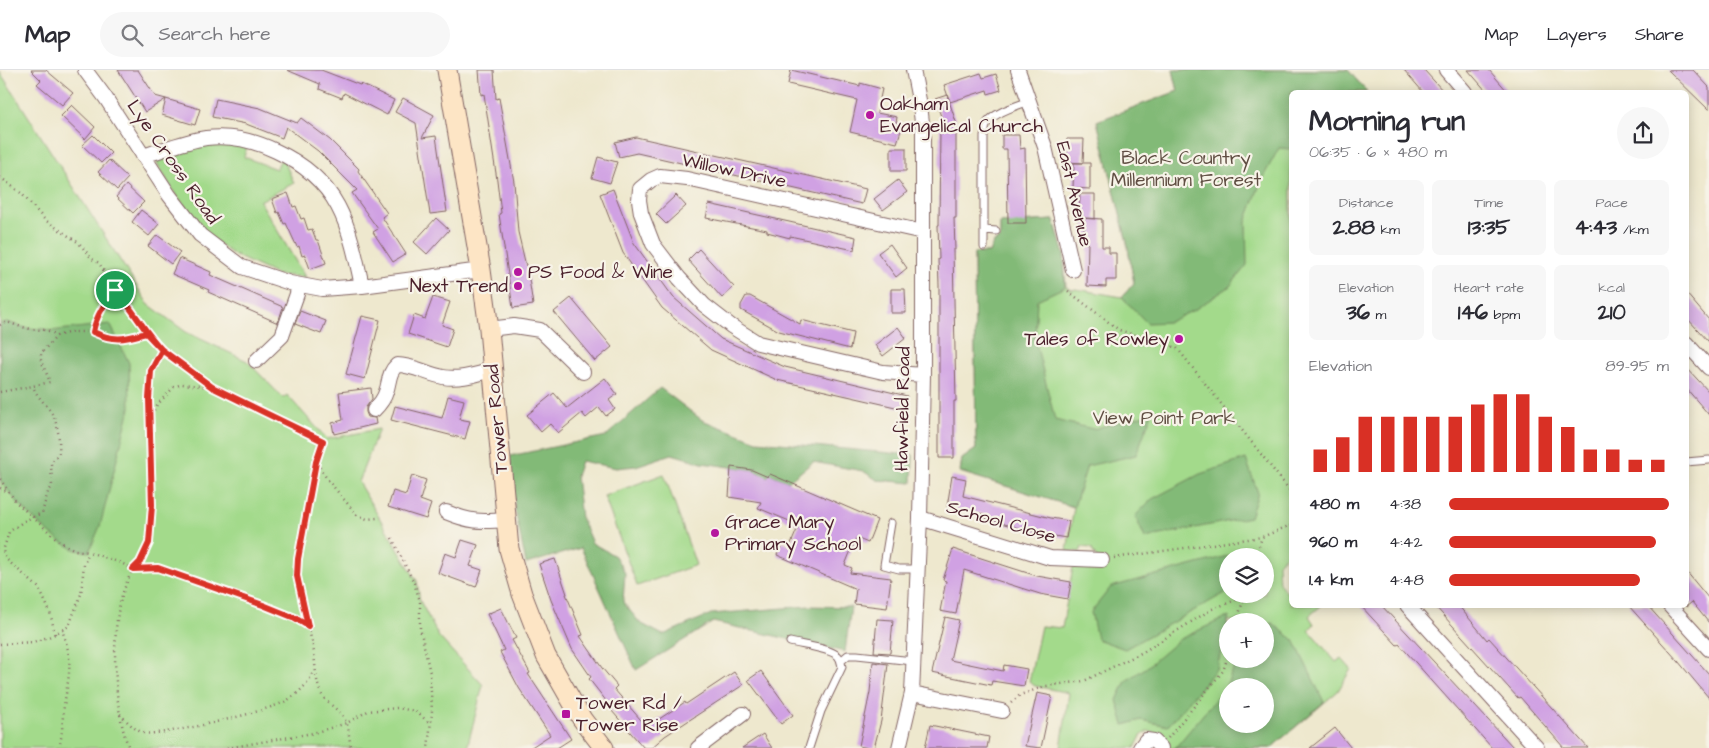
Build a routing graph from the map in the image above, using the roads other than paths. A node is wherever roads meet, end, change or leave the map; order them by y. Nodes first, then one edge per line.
1 (85, 70) edge
2 (447, 70) edge
3 (913, 70) edge
4 (1018, 70) edge
5 (1446, 70) edge
6 (1463, 90) edge
7 (1030, 100) junction
8 (143, 156) junction
9 (985, 230) junction
10 (996, 231) dead end
11 (923, 232) junction
12 (984, 248) dead end
13 (481, 270) junction
14 (1073, 270) dead end
15 (298, 285) junction
16 (362, 286) junction
17 (489, 329) junction
18 (1689, 346) edge
19 (256, 362) dead end
20 (1709, 368) edge
21 (493, 370) junction
22 (583, 372) dead end
23 (923, 375) junction
24 (374, 410) dead end
25 (1709, 460) edge
26 (1690, 462) edge
27 (446, 512) dead end
28 (920, 518) junction
29 (506, 520) junction
30 (891, 523) dead end
31 (1102, 560) road end
32 (918, 569) junction
33 (1410, 608) edge
34 (1672, 608) edge
35 (790, 642) dead end
36 (1709, 649) edge
37 (841, 661) junction
38 (914, 661) junction
39 (912, 693) junction
40 (1002, 710) road end
41 (743, 714) dead end
42 (603, 748) edge
43 (698, 748) edge
44 (809, 748) edge
45 (899, 748) edge
46 (1140, 748) edge
47 (1161, 748) edge
48 (1537, 748) edge

1 - 8 street, Lye Cross Road
2 - 13 street, Tower Road
3 - 11 street, Hawfield Road
4 - 7 street, East Avenue
5 - 6 street
7 - 9 lane
7 - 14 street, East Avenue
8 - 15 street, Lye Cross Road
8 - 16 street
9 - 10 lane
9 - 12 lane
11 - 23 street, Hawfield Road
11 - 23 street, Willow Drive
13 - 16 street, Lye Cross Road
13 - 17 street, Tower Road
15 - 16 street, Lye Cross Road
15 - 19 street
17 - 21 street, Tower Road
17 - 22 street
18 - 20 street
21 - 24 street
21 - 29 street, Tower Road
23 - 28 street, Hawfield Road
25 - 26 lane
27 - 29 street
28 - 31 street, School Close
28 - 32 street, Hawfield Road
29 - 42 street, Tower Road
30 - 32 lane
32 - 38 street, Hawfield Road
33 - 48 street
34 - 36 street
35 - 37 lane
37 - 38 lane
37 - 44 lane
38 - 39 street, Hawfield Road
39 - 40 street
39 - 45 street, Hawfield Road
41 - 43 street
46 - 47 street

